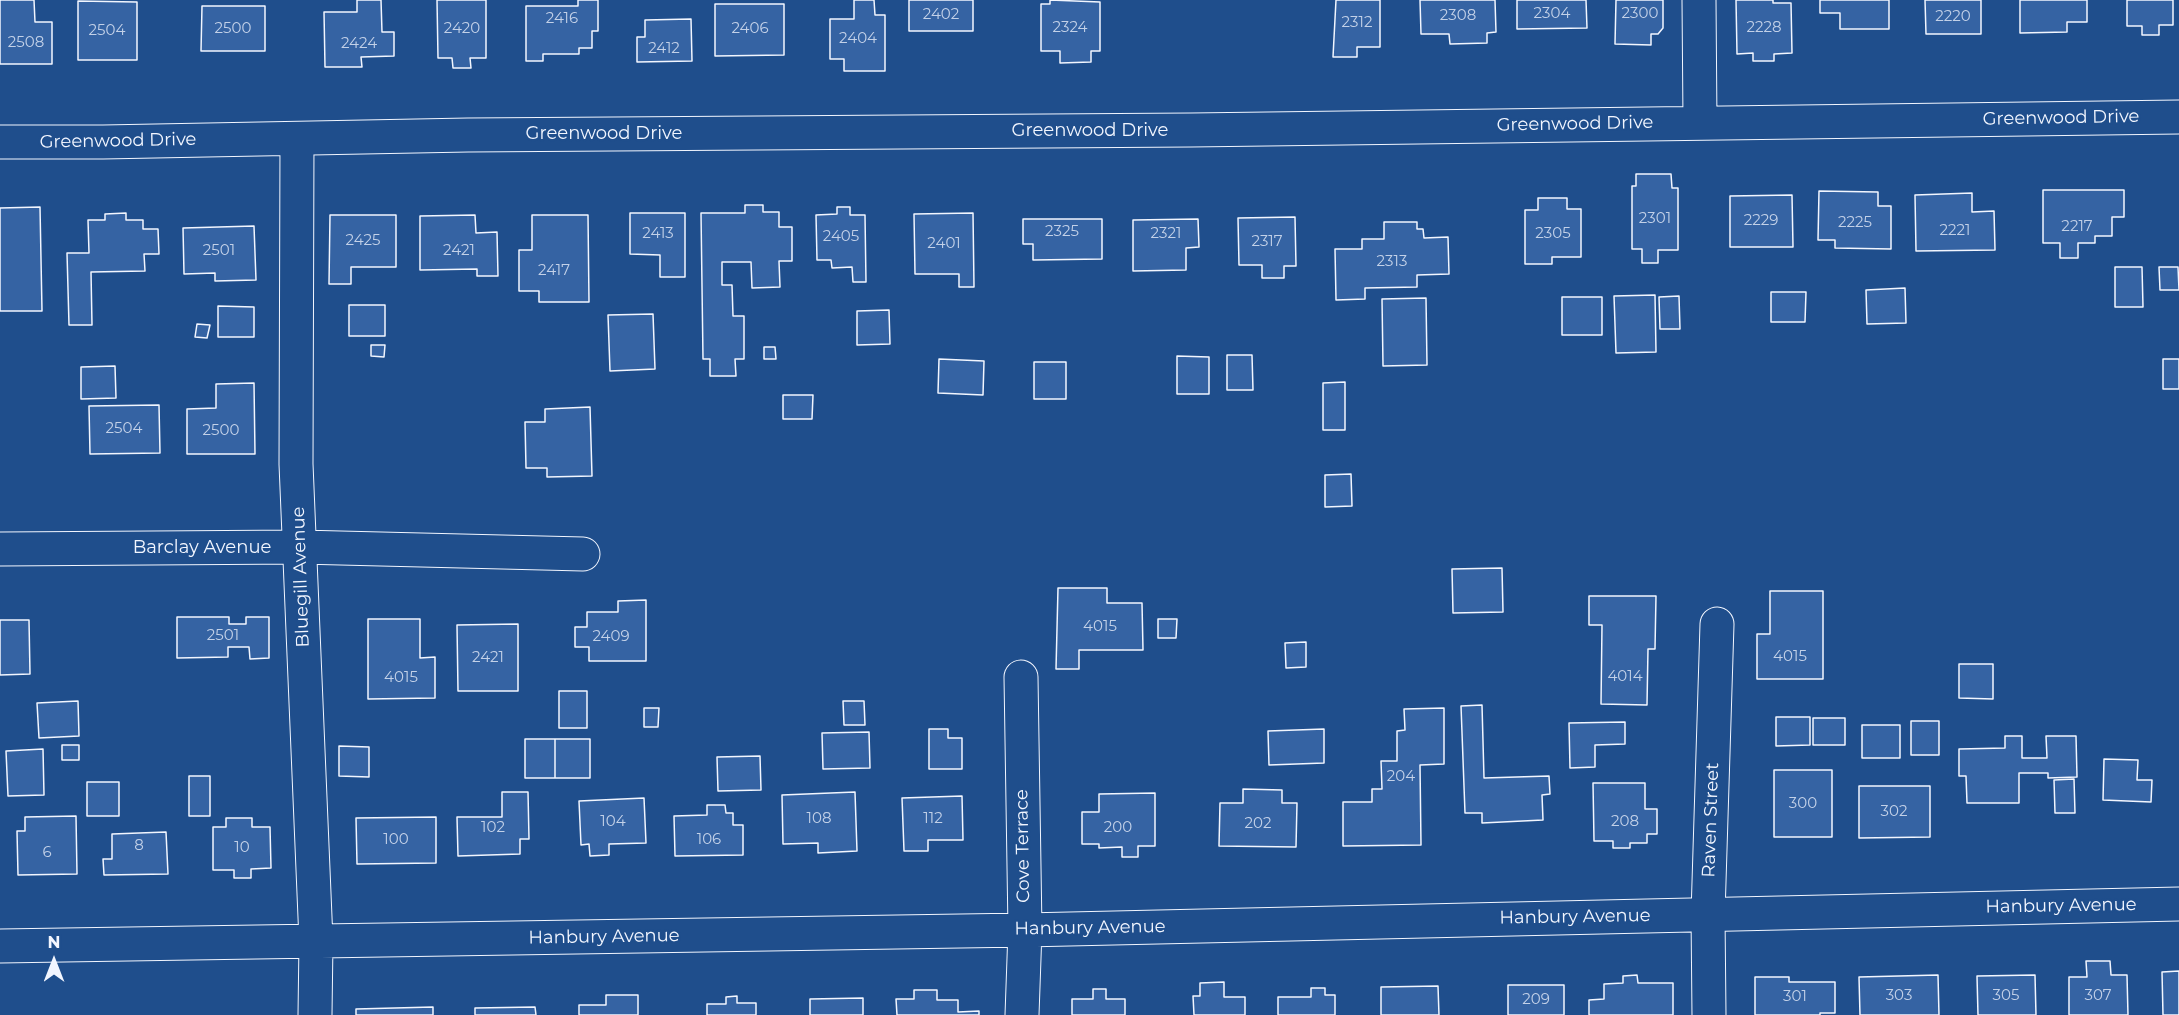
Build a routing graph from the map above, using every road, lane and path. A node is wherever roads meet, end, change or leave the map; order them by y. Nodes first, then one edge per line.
1 (1699, 0) edge
2 (2179, 117) edge
3 (1700, 122) junction
4 (297, 139) junction
5 (0, 142) edge
6 (300, 547) junction
7 (0, 549) edge
8 (583, 554) dead end
9 (1717, 624) dead end
10 (1021, 677) dead end
11 (2179, 904) edge
12 (1708, 914) junction
13 (1024, 930) junction
14 (316, 941) junction
15 (0, 946) edge
16 (315, 1015) edge
17 (1022, 1015) edge
18 (1709, 1015) edge

1 - 3 street
2 - 3 street, Greenwood Drive
3 - 4 street, Greenwood Drive
4 - 5 street, Greenwood Drive
4 - 6 street, Bluegill Avenue
6 - 7 street, Barclay Avenue
6 - 8 street, Barclay Avenue
6 - 14 street, Bluegill Avenue
9 - 12 street, Raven Street
10 - 13 street, Cove Terrace
11 - 12 street, Hanbury Avenue
12 - 13 street, Hanbury Avenue
12 - 18 street, Raven Street
13 - 14 street, Hanbury Avenue
13 - 17 street, Cove Terrace
14 - 15 street, Hanbury Avenue
14 - 16 street, Bluegill Avenue

